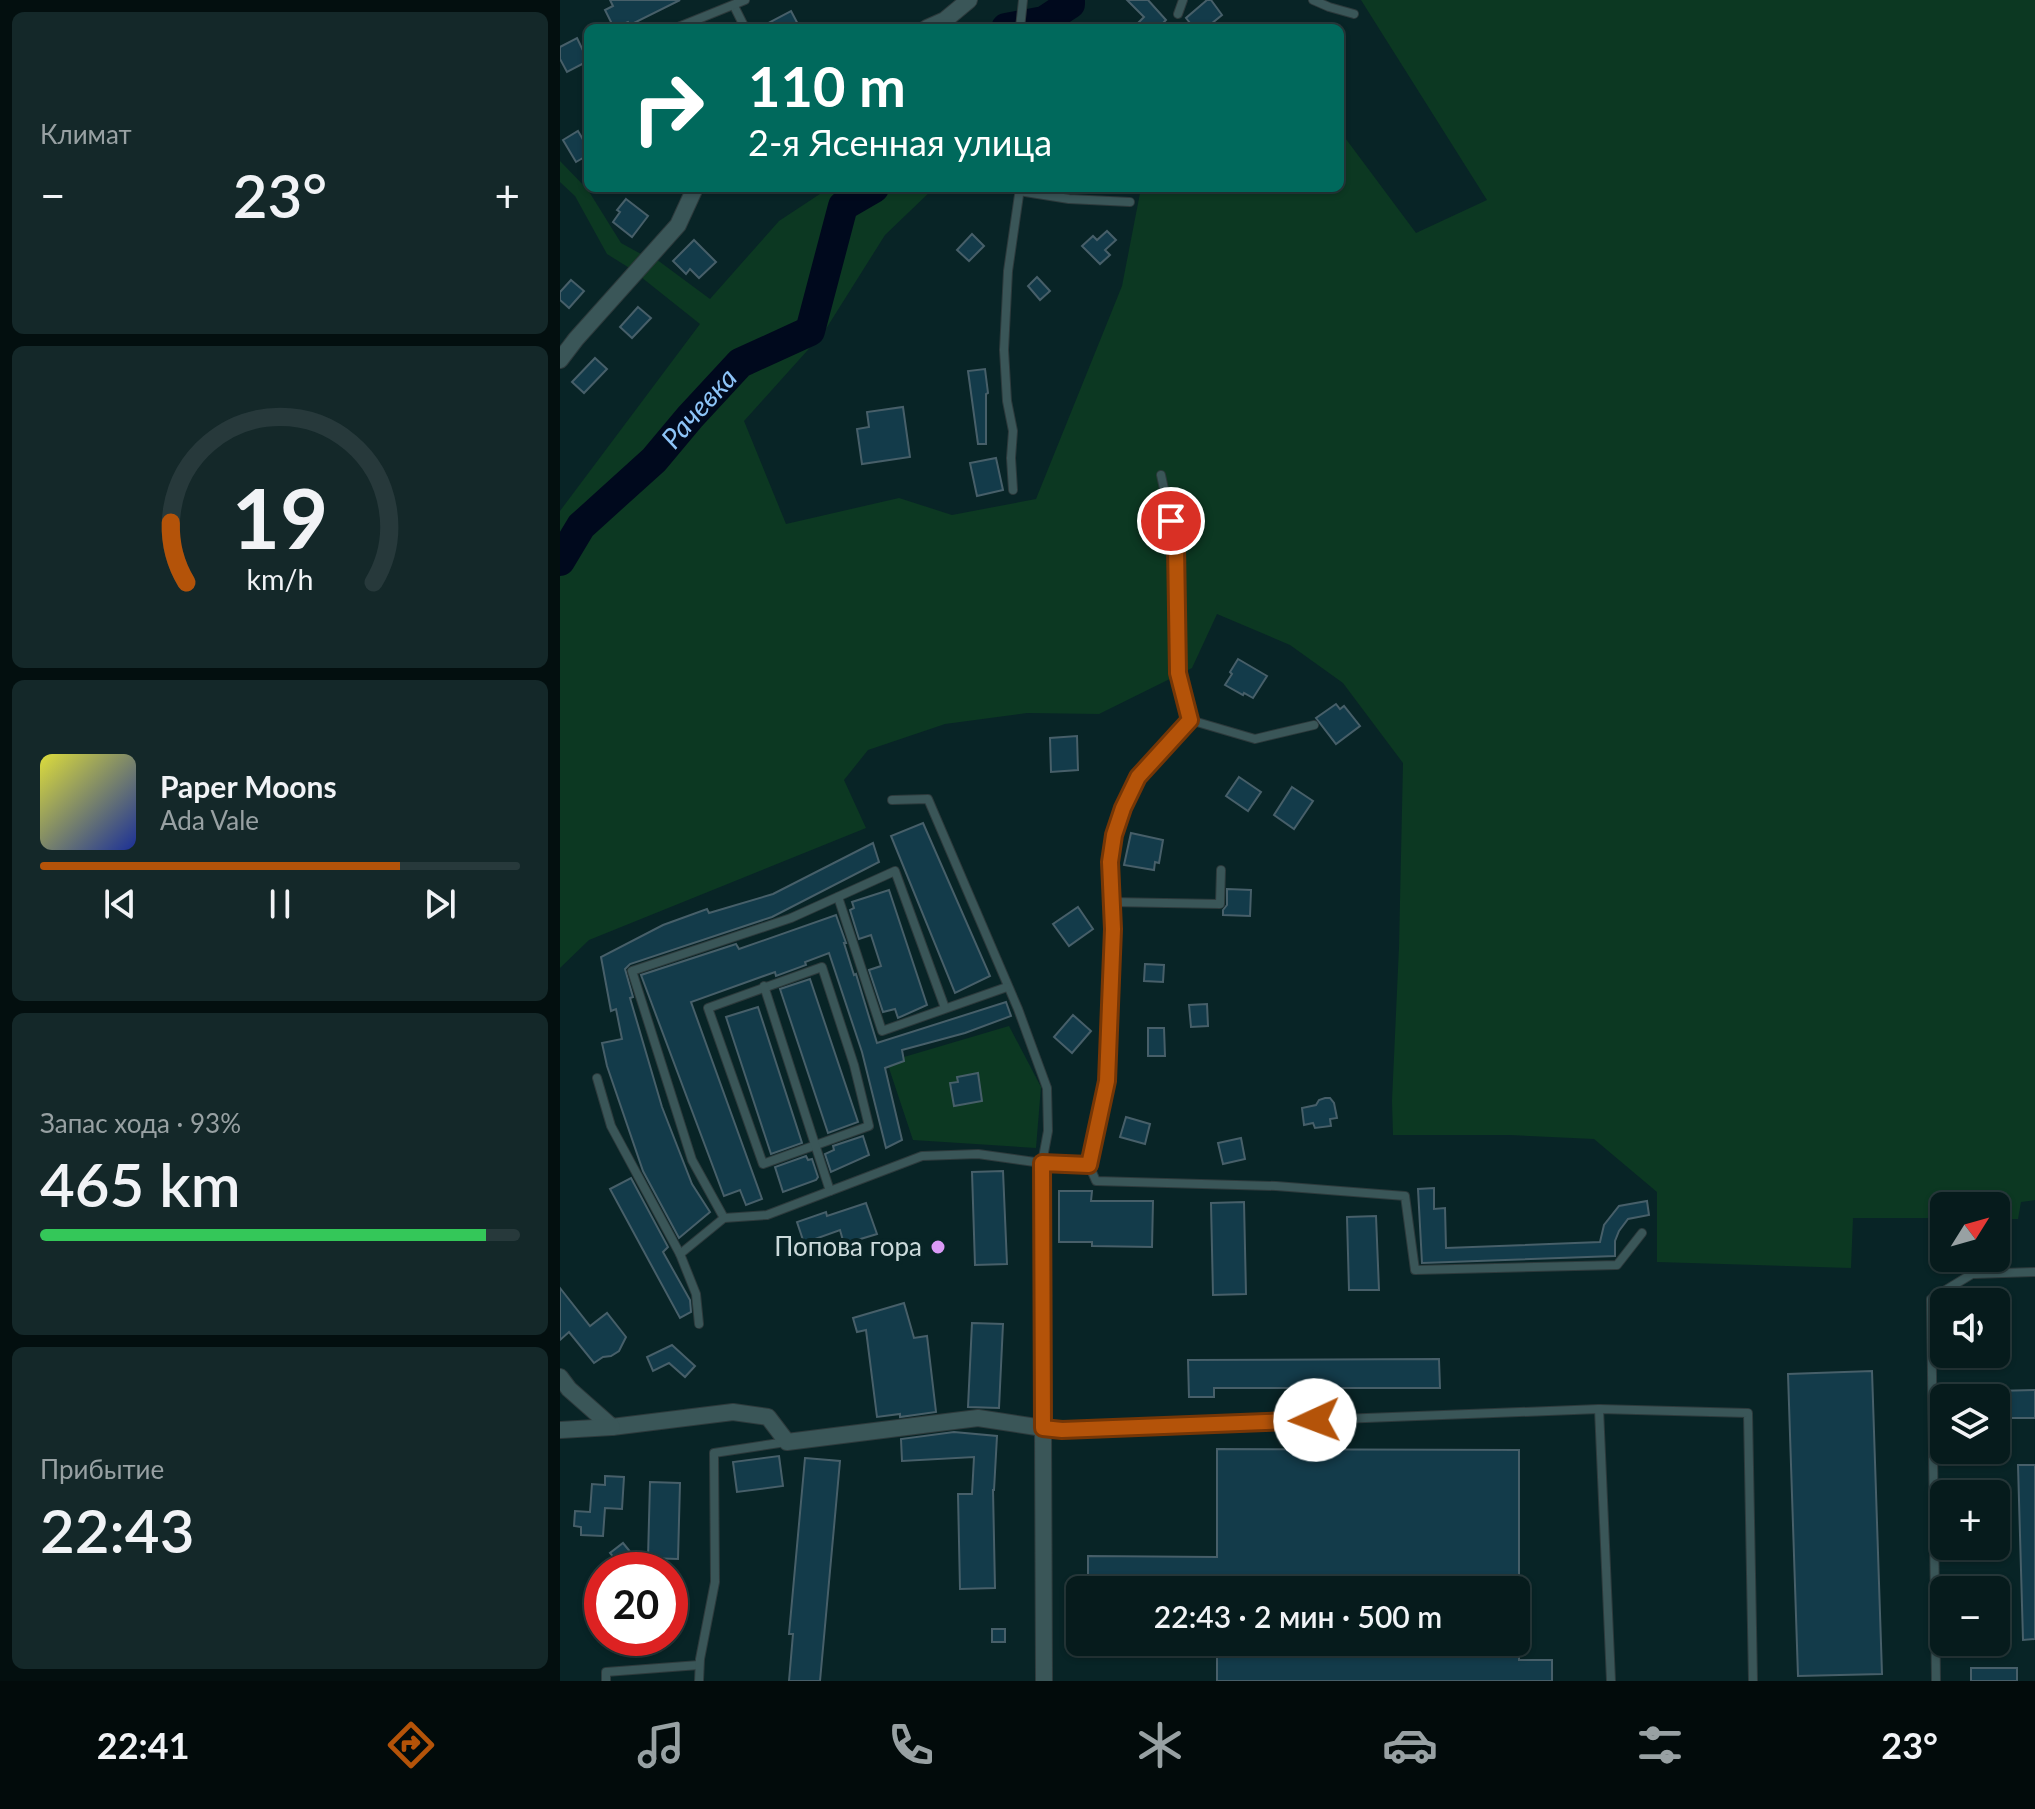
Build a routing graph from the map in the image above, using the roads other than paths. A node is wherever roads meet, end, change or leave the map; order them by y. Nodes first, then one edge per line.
1 (745, 0) edge
2 (969, 0) edge
3 (1183, 0) edge
4 (1313, 0) edge
5 (1022, 4) edge
6 (734, 6) junction
7 (1178, 14) dead end
8 (1354, 14) dead end
9 (687, 24) edge
10 (743, 24) edge
11 (936, 24) edge
12 (1020, 24) edge
13 (693, 192) edge
14 (1020, 192) edge
15 (1035, 192) edge
16 (1130, 202) dead end
17 (560, 360) edge
18 (1161, 475) dead end
19 (1013, 490) dead end
20 (1190, 720) junction
21 (1314, 725) dead end
22 (892, 800) dead end
23 (1221, 870) dead end
24 (838, 897) junction
25 (1111, 902) junction
26 (764, 986) junction
27 (1007, 987) junction
28 (945, 1008) junction
29 (597, 1078) dead end
30 (816, 1147) junction
31 (1042, 1163) junction
32 (1089, 1165) junction
33 (830, 1191) junction
34 (724, 1218) junction
35 (1642, 1233) dead end
36 (680, 1254) junction
37 (2035, 1272) edge
38 (699, 1324) dead end
39 (560, 1377) edge
40 (1599, 1409) junction
41 (612, 1427) junction
42 (1043, 1428) junction
43 (560, 1430) edge
44 (787, 1442) junction
45 (699, 1665) junction
46 (606, 1681) edge
47 (699, 1681) edge
48 (1044, 1681) edge
49 (1611, 1681) edge
50 (1753, 1681) edge
51 (1936, 1681) edge

1 - 6 lane
2 - 11 street
3 - 7 lane
4 - 8 lane
5 - 12 lane
6 - 9 lane
6 - 10 lane
13 - 17 street
14 - 19 lane
15 - 16 lane
18 - 20 lane
20 - 21 lane
20 - 25 lane
22 - 27 lane
23 - 25 lane
24 - 28 lane
24 - 28 lane
24 - 34 lane
25 - 32 lane
26 - 30 lane
26 - 30 lane
26 - 30 lane
27 - 28 lane
27 - 31 lane
29 - 36 lane
30 - 33 lane
31 - 32 lane
31 - 33 lane
31 - 42 street
32 - 35 lane
33 - 34 lane
34 - 36 lane
36 - 38 lane
37 - 51 lane
39 - 41 street
40 - 42 lane
40 - 49 lane
40 - 50 lane
41 - 43 street
41 - 44 street
42 - 44 street
42 - 48 street
44 - 45 lane
45 - 46 lane
45 - 47 lane

